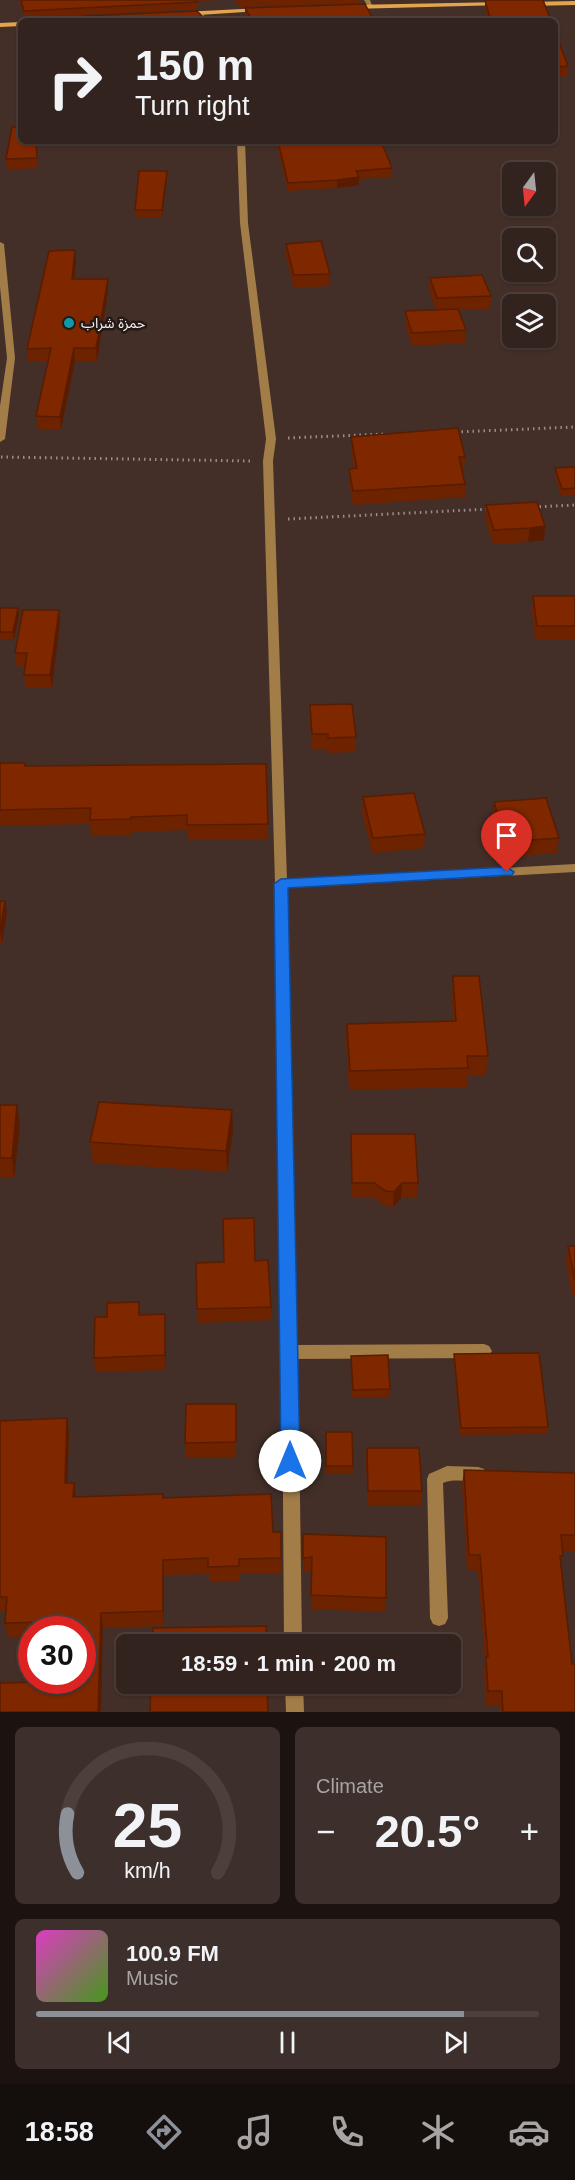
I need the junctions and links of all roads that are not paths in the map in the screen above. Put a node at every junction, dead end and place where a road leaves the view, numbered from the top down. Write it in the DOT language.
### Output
graph roads {
  1 [pos="369,3"];
  2 [pos="575,3"];
  3 [pos="507,4"];
  4 [pos="518,4"];
  5 [pos="339,8"];
  6 [pos="272,9"];
  7 [pos="200,13"];
  8 [pos="174,14"];
  9 [pos="202,18"];
  10 [pos="18,24"];
  11 [pos="0,25"];
  12 [pos="241,144"];
  13 [pos="0,244"];
  14 [pos="0,439"];
  15 [pos="575,868"];
  16 [pos="281,884"];
  17 [pos="484,1350"];
  18 [pos="290,1352"];
  19 [pos="494,1474"];
  20 [pos="439,1618"];
  21 [pos="293,1634"];
  22 [pos="294,1694"];
  23 [pos="295,1712"];
  1 -- 3 [label="street"];
  1 -- 5 [label="street"];
  2 -- 4 [label="street"];
  6 -- 7 [label="street"];
  7 -- 8 [label="street"];
  7 -- 9 [label="street"];
  10 -- 11 [label="street"];
  12 -- 16 [label="street"];
  13 -- 14 [label="street"];
  15 -- 16 [label="street"];
  16 -- 18 [label="street"];
  17 -- 18 [label="street"];
  18 -- 21 [label="street"];
  19 -- 20 [label="street"];
  22 -- 23 [label="street"];
}
